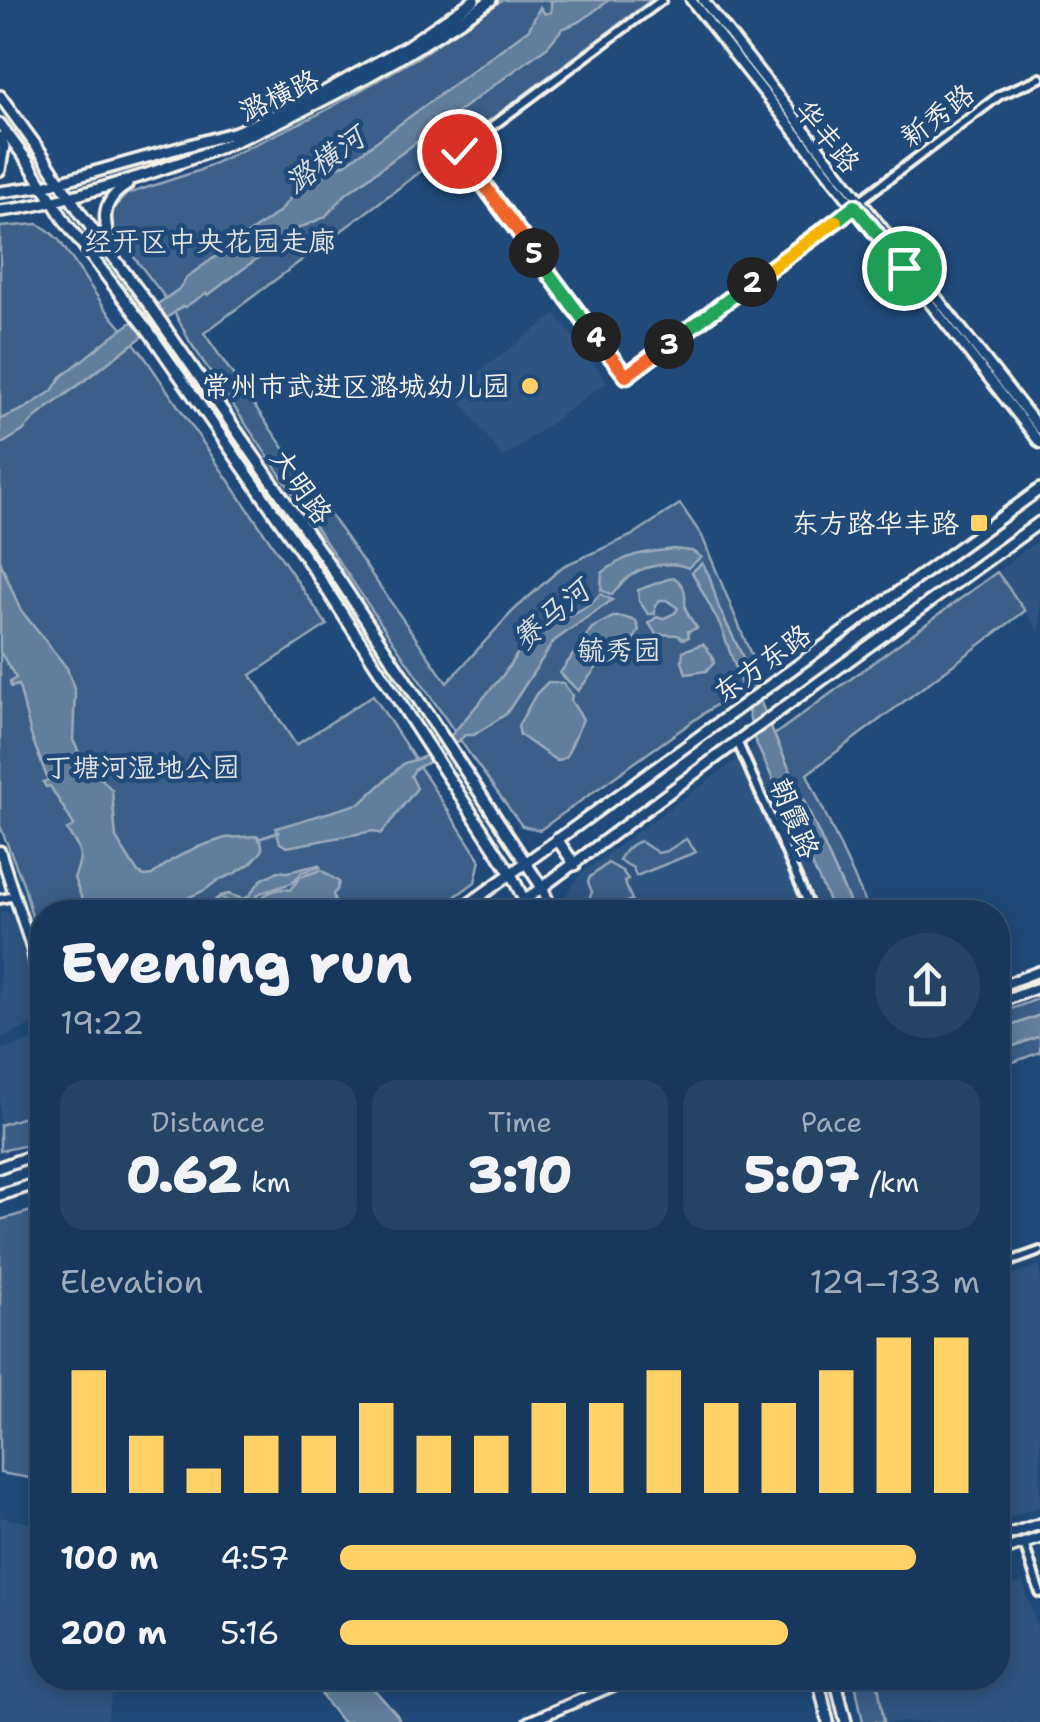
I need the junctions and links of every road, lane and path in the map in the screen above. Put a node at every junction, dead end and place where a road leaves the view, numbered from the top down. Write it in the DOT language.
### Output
graph roads {
  1 [pos="474,0"];
  2 [pos="490,0"];
  3 [pos="662,0"];
  4 [pos="691,0"];
  5 [pos="708,2"];
  6 [pos="1040,78"];
  7 [pos="0,96"];
  8 [pos="0,124"];
  9 [pos="0,137"];
  10 [pos="0,170"];
  11 [pos="144,176"];
  12 [pos="61,182"];
  13 [pos="44,186"];
  14 [pos="0,192"];
  15 [pos="70,197"];
  16 [pos="54,202"];
  17 [pos="858,204"];
  18 [pos="0,211"];
  19 [pos="116,262"];
  20 [pos="1040,429"];
  21 [pos="1040,443"];
  22 [pos="1040,489"];
  23 [pos="1040,522"];
  24 [pos="742,738"];
  25 [pos="557,839"];
  26 [pos="0,852"];
  27 [pos="525,862"];
  28 [pos="575,865"];
  29 [pos="510,874"];
  30 [pos="543,889"];
  31 [pos="16,896"];
  32 [pos="478,897"];
  33 [pos="0,899"];
  34 [pos="474,900"];
  35 [pos="480,900"];
  36 [pos="524,900"];
  37 [pos="526,900"];
  38 [pos="547,900"];
  39 [pos="807,900"];
  40 [pos="30,943"];
  41 [pos="1040,971"];
  42 [pos="1010,982"];
  43 [pos="1040,987"];
  44 [pos="1010,998"];
  45 [pos="30,1156"];
  46 [pos="0,1167"];
  47 [pos="30,1185"];
  48 [pos="0,1194"];
  49 [pos="1040,1251"];
  50 [pos="1010,1262"];
  51 [pos="1040,1524"];
  52 [pos="1010,1534"];
  53 [pos="1040,1538"];
  54 [pos="1024,1544"];
  55 [pos="1010,1548"];
  56 [pos="1040,1593"];
  57 [pos="603,1690"];
  58 [pos="821,1690"];
  59 [pos="839,1690"];
  60 [pos="846,1719"];
  61 [pos="528,1722"];
  62 [pos="828,1722"];
  1 -- 12 [label="main road, 潞横路"];
  2 -- 11 [label="main road, 潞横路"];
  3 -- 17 [label="street, 新秀路"];
  4 -- 17 [label="street, 华丰路"];
  5 -- 17 [label="street, 华丰路"];
  6 -- 17 [label="street, 新秀路"];
  7 -- 12 [label="main road, 大明路"];
  8 -- 13 [label="main road, 大明路"];
  9 -- 10 [label="main road"];
  11 -- 15 [label="main road, 潞横路"];
  11 -- 19 [label="main road"];
  12 -- 13 [label="main road, 潞横路"];
  12 -- 15 [label="main road, 大明路"];
  13 -- 14 [label="main road, 潞横路"];
  13 -- 16 [label="main road, 大明路"];
  15 -- 16 [label="main road, 潞横路"];
  15 -- 19 [label="main road, 大明路"];
  16 -- 18 [label="main road, 潞横路"];
  16 -- 29 [label="main road, 大明路"];
  17 -- 20 [label="street, 华丰路"];
  17 -- 21 [label="street, 华丰路"];
  19 -- 27 [label="main road, 大明路"];
  22 -- 25 [label="main road, 东方东路"];
  23 -- 24 [label="main road, 东方东路"];
  24 -- 28 [label="main road, 东方东路"];
  24 -- 39 [label="street, 朝霞路"];
  25 -- 27 [label="main road, 东方东路"];
  25 -- 28 [label="main road"];
  26 -- 31 [label="street"];
  27 -- 29 [label="main road, 东方东路"];
  27 -- 30 [label="main road, 大明路"];
  28 -- 30 [label="main road, 东方东路"];
  29 -- 32 [label="main road, 东方东路"];
  29 -- 36 [label="main road, 大明路"];
  30 -- 37 [label="main road, 东方东路"];
  30 -- 38 [label="main road, 大明路"];
  31 -- 33 [label="street"];
  31 -- 40 [label="street"];
  32 -- 34 [label="main road, 东方东路"];
  32 -- 35 [label="main road"];
  41 -- 42 [label="street"];
  43 -- 44 [label="street"];
  45 -- 46 [label="main road"];
  47 -- 48 [label="main road"];
  49 -- 50 [label="street"];
  51 -- 52 [label="main road"];
  53 -- 54 [label="main road"];
  54 -- 55 [label="main road"];
  54 -- 56 [label="street"];
  57 -- 61 [label="street"];
  58 -- 62 [label="main road"];
  59 -- 60 [label="main road"];
}
